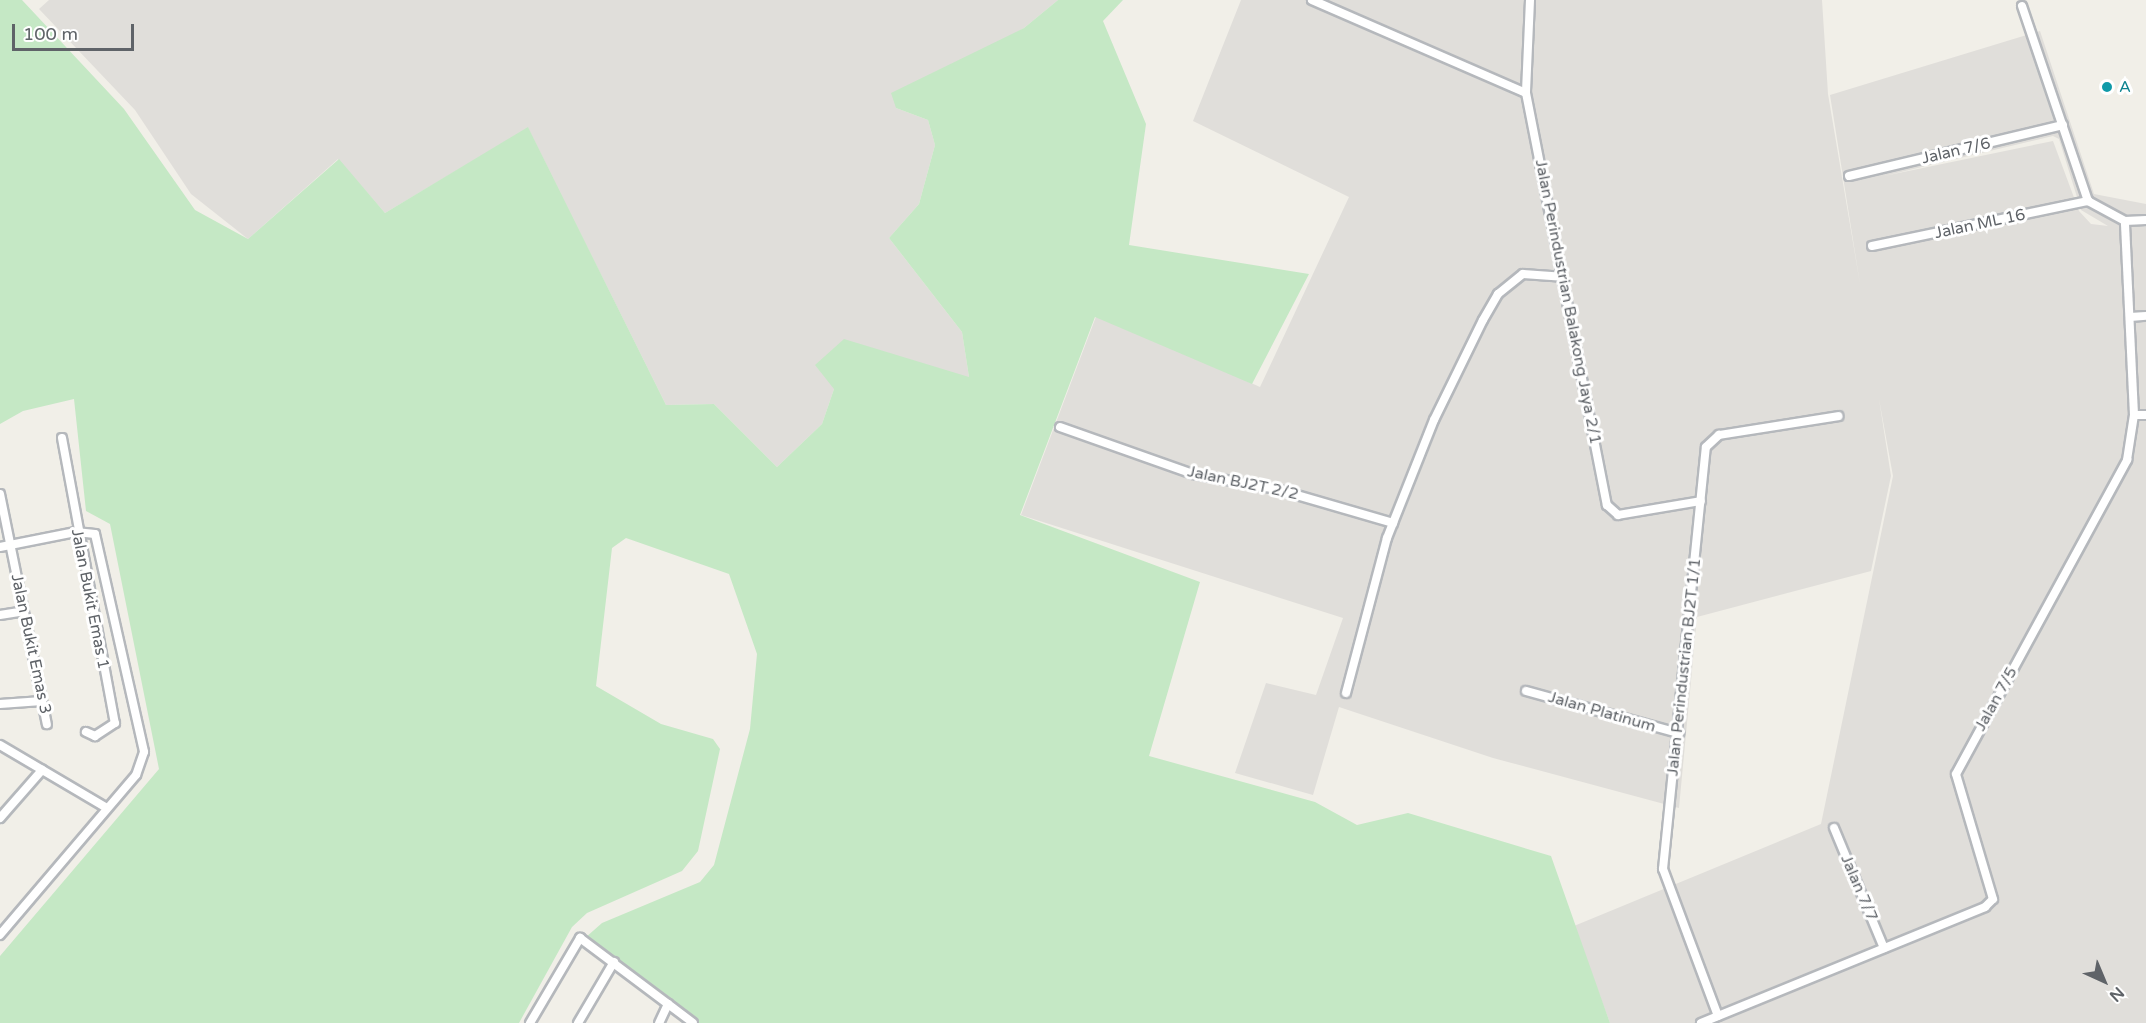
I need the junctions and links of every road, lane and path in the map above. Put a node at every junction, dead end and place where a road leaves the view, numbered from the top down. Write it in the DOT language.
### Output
graph roads {
  1 [pos="1312,0"];
  2 [pos="1530,0"];
  3 [pos="2022,6"];
  4 [pos="1526,93"];
  5 [pos="2063,126"];
  6 [pos="1849,176"];
  7 [pos="2088,201"];
  8 [pos="2146,220"];
  9 [pos="2125,221"];
  10 [pos="1872,246"];
  11 [pos="1562,277"];
  12 [pos="2146,316"];
  13 [pos="2130,317"];
  14 [pos="2146,415"];
  15 [pos="1839,416"];
  16 [pos="2134,416"];
  17 [pos="1060,427"];
  18 [pos="62,438"];
  19 [pos="0,494"];
  20 [pos="1701,501"];
  21 [pos="1393,523"];
  22 [pos="76,532"];
  23 [pos="10,544"];
  24 [pos="0,547"];
  25 [pos="24,611"];
  26 [pos="0,615"];
  27 [pos="1526,691"];
  28 [pos="1346,693"];
  29 [pos="42,700"];
  30 [pos="0,704"];
  31 [pos="47,724"];
  32 [pos="86,732"];
  33 [pos="1679,734"];
  34 [pos="0,745"];
  35 [pos="42,770"];
  36 [pos="107,808"];
  37 [pos="0,818"];
  38 [pos="1834,828"];
  39 [pos="0,935"];
  40 [pos="1884,948"];
  41 [pos="614,962"];
  42 [pos="668,1004"];
  43 [pos="1718,1016"];
  44 [pos="530,1023"];
  45 [pos="578,1023"];
  46 [pos="659,1023"];
  47 [pos="693,1023"];
  48 [pos="1701,1023"];
  1 -- 4 [label="street"];
  2 -- 4 [label="street, Jalan Perindustrian Balakong Jaya 2/1"];
  3 -- 5 [label="street"];
  4 -- 11 [label="street, Jalan Perindustrian Balakong Jaya 2/1"];
  5 -- 6 [label="street, Jalan 7/6"];
  5 -- 7 [label="street"];
  7 -- 9 [label="street"];
  7 -- 10 [label="street, Jalan ML 16"];
  8 -- 9 [label="street"];
  9 -- 13 [label="street, Jalan 7/5"];
  11 -- 20 [label="street, Jalan Perindustrian Balakong Jaya 2/1"];
  11 -- 21 [label="street"];
  12 -- 13 [label="street"];
  13 -- 16 [label="street, Jalan 7/5"];
  14 -- 16 [label="street"];
  15 -- 20 [label="street, Jalan Perindustrian BJ2T 1/1"];
  16 -- 40 [label="street, Jalan 7/5"];
  17 -- 21 [label="street, Jalan BJ2T 2/2"];
  18 -- 22 [label="street, Jalan Bukit Emas 1"];
  19 -- 23 [label="street, Jalan Bukit Emas 3"];
  20 -- 33 [label="street, Jalan Perindustrian BJ2T 1/1"];
  21 -- 28 [label="street"];
  22 -- 23 [label="street"];
  22 -- 32 [label="street, Jalan Bukit Emas 1"];
  22 -- 36 [label="street"];
  23 -- 24 [label="street"];
  23 -- 25 [label="street, Jalan Bukit Emas 3"];
  25 -- 26 [label="street"];
  25 -- 29 [label="street, Jalan Bukit Emas 3"];
  27 -- 33 [label="street, Jalan Platinum"];
  29 -- 30 [label="street"];
  29 -- 31 [label="street, Jalan Bukit Emas 3"];
  33 -- 43 [label="street, Jalan Perindustrian BJ2T 1/1"];
  34 -- 35 [label="street"];
  35 -- 36 [label="street"];
  35 -- 37 [label="street"];
  36 -- 39 [label="street"];
  38 -- 40 [label="street, Jalan 7/7"];
  40 -- 43 [label="street, Jalan 7/5"];
  41 -- 42 [label="street"];
  41 -- 44 [label="street"];
  41 -- 45 [label="street"];
  42 -- 46 [label="street"];
  42 -- 47 [label="street"];
  43 -- 48 [label="street, Jalan 7/5"];
}
